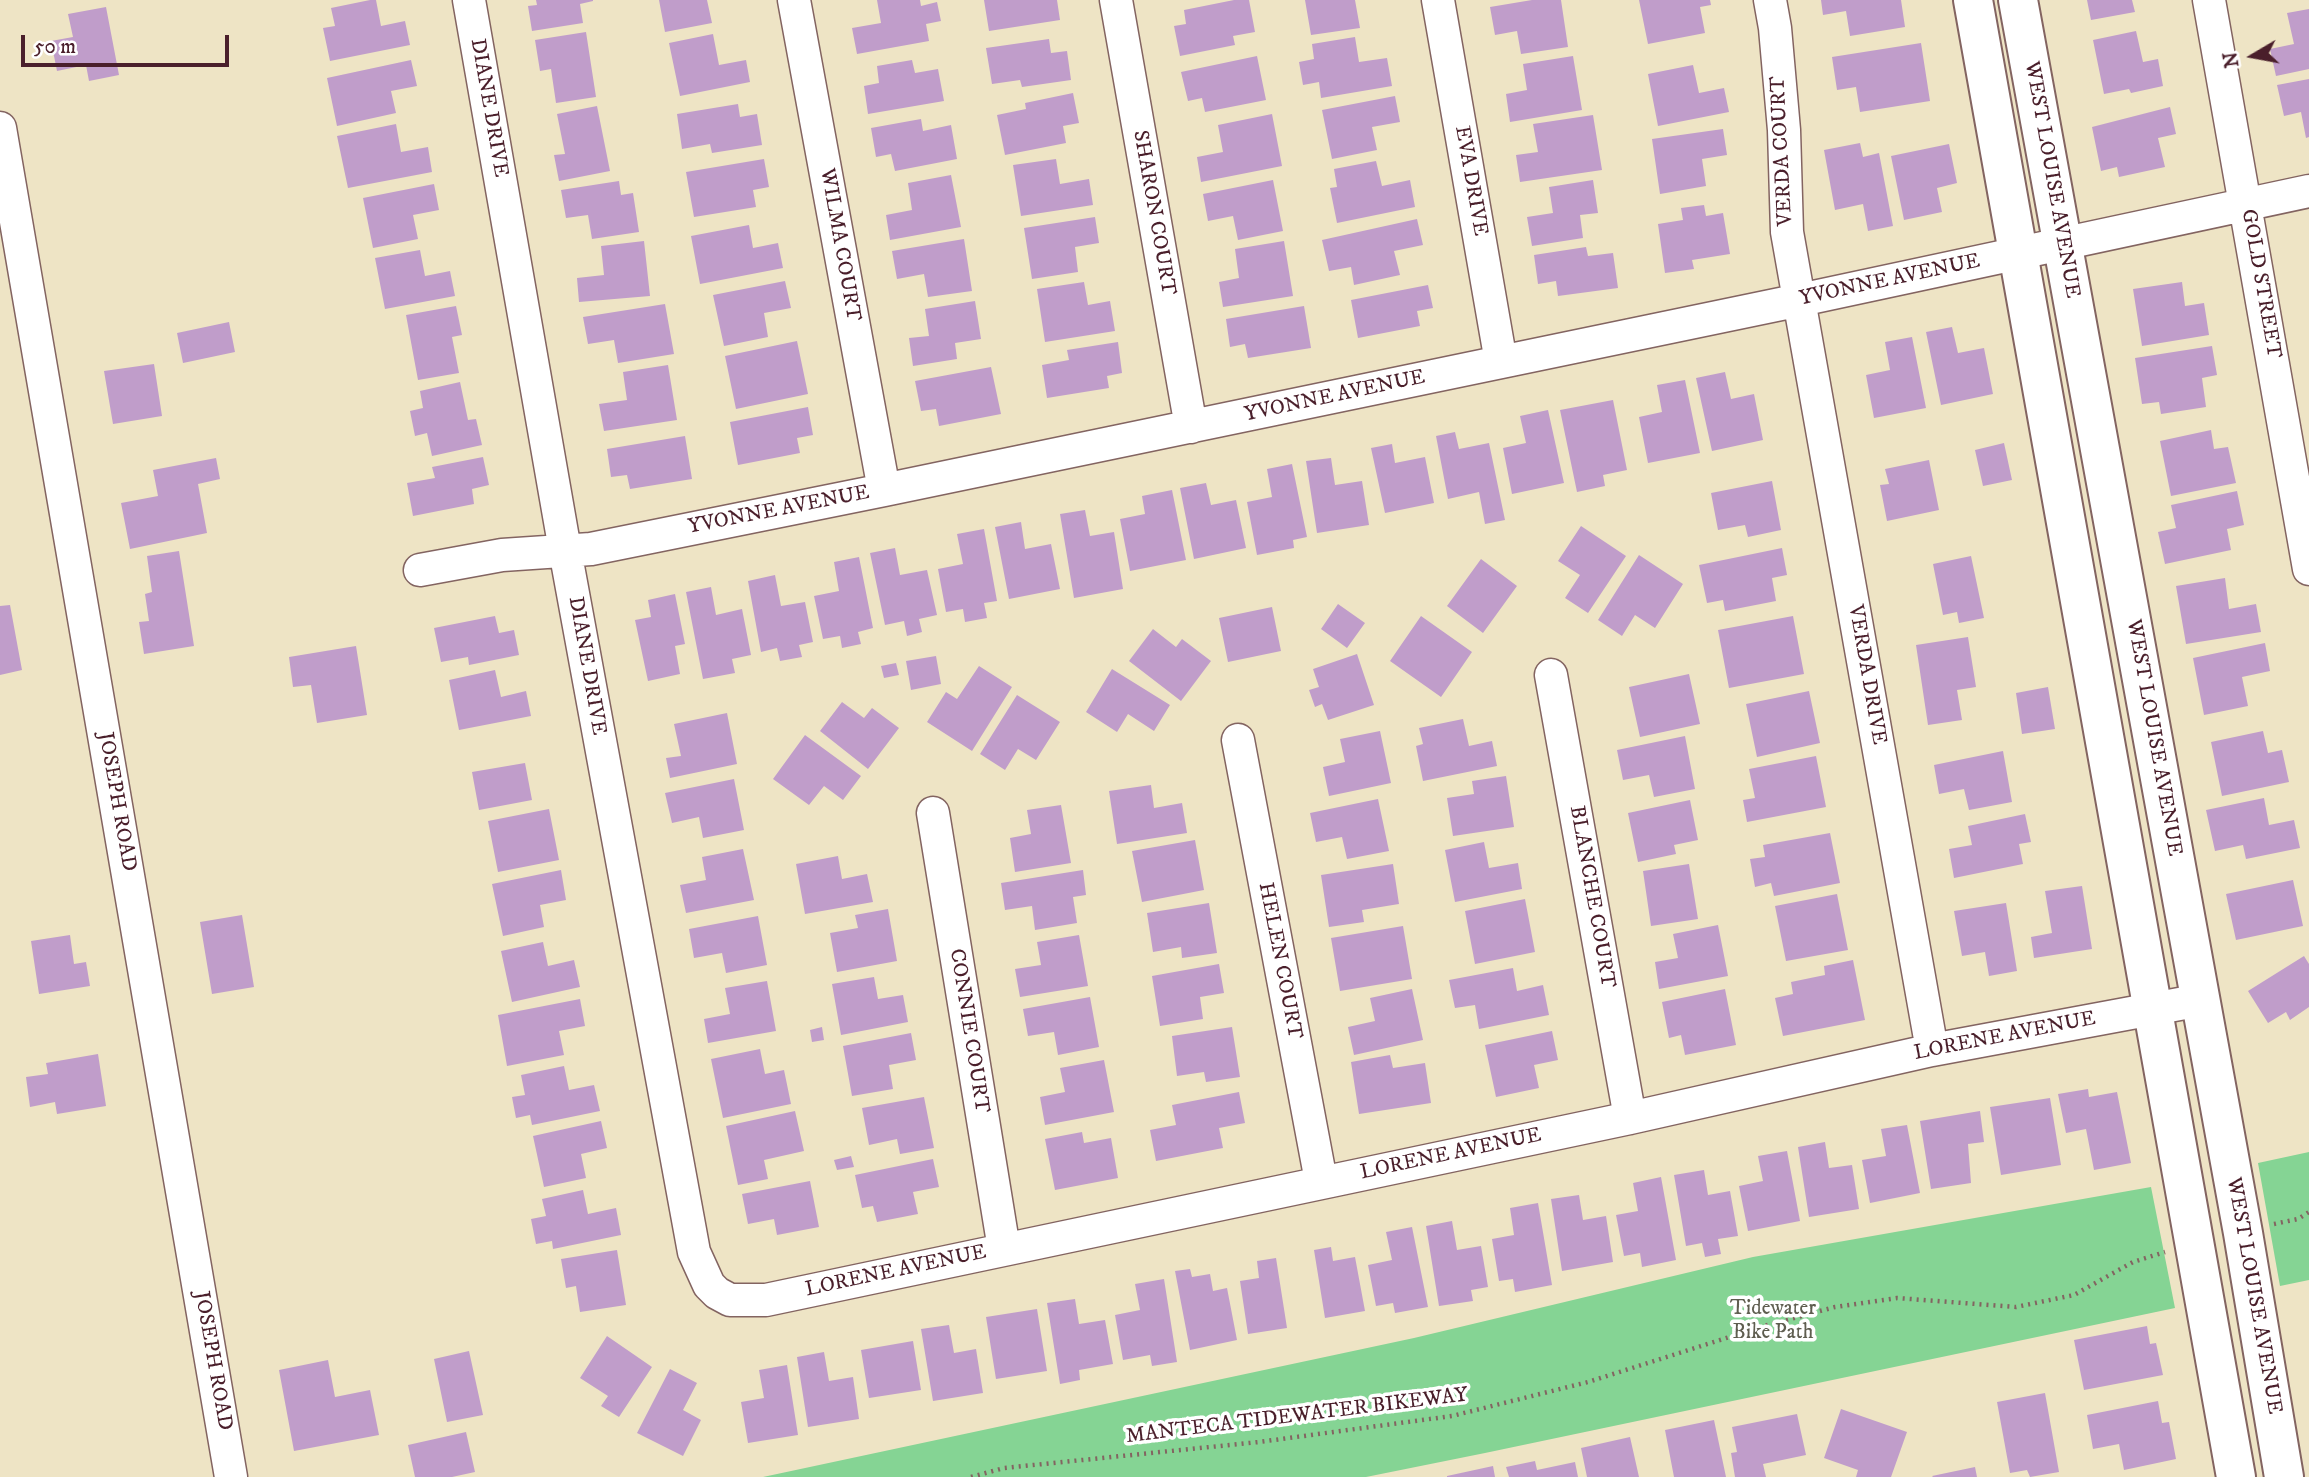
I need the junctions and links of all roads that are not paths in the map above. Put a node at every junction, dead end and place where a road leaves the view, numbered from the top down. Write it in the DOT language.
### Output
graph roads {
  1 [pos="469,0"];
  2 [pos="794,0"];
  3 [pos="1116,0"];
  4 [pos="1438,0"];
  5 [pos="1770,0"];
  6 [pos="1973,0"];
  7 [pos="2018,0"];
  8 [pos="2209,0"];
  9 [pos="0,128"];
  10 [pos="2309,191"];
  11 [pos="2246,204"];
  12 [pos="2062,243"];
  13 [pos="2018,253"];
  14 [pos="1800,300"];
  15 [pos="1502,362"];
  16 [pos="1191,427"];
  17 [pos="884,490"];
  18 [pos="565,551"];
  19 [pos="2309,569"];
  20 [pos="420,570"];
  21 [pos="1551,676"];
  22 [pos="1238,740"];
  23 [pos="933,813"];
  24 [pos="2201,1000"];
  25 [pos="2153,1010"];
  26 [pos="1932,1050"];
  27 [pos="1630,1118"];
  28 [pos="1321,1181"];
  29 [pos="1004,1249"];
  30 [pos="748,1300"];
  31 [pos="232,1477"];
  32 [pos="2236,1477"];
  33 [pos="2284,1477"];
  1 -- 18 [label="street, DIANE DRIVE"];
  2 -- 17 [label="street, WILMA COURT"];
  3 -- 16 [label="street, SHARON COURT"];
  4 -- 15 [label="street, EVA DRIVE"];
  5 -- 14 [label="street, VERDA COURT"];
  6 -- 13 [label="main road"];
  7 -- 12 [label="main road, WEST LOUISE AVENUE"];
  8 -- 11 [label="street, GOLD STREET"];
  9 -- 31 [label="street, JOSEPH ROAD"];
  10 -- 11 [label="street, YVONNE AVENUE"];
  11 -- 12 [label="street, YVONNE AVENUE"];
  11 -- 19 [label="street, GOLD STREET"];
  12 -- 13 [label="street, YVONNE AVENUE"];
  12 -- 24 [label="main road, WEST LOUISE AVENUE"];
  13 -- 14 [label="street, YVONNE AVENUE"];
  13 -- 25 [label="main road"];
  14 -- 15 [label="street, YVONNE AVENUE"];
  14 -- 26 [label="street, VERDA DRIVE"];
  15 -- 16 [label="street, YVONNE AVENUE"];
  16 -- 17 [label="street, YVONNE AVENUE"];
  17 -- 18 [label="street, YVONNE AVENUE"];
  18 -- 20 [label="street, YVONNE AVENUE"];
  18 -- 30 [label="street, DIANE DRIVE"];
  21 -- 27 [label="street, BLANCHE COURT"];
  22 -- 28 [label="street, HELEN COURT"];
  23 -- 29 [label="street, CONNIE COURT"];
  24 -- 25 [label="street, LORENE AVENUE"];
  24 -- 33 [label="main road, WEST LOUISE AVENUE"];
  25 -- 26 [label="street, LORENE AVENUE"];
  25 -- 32 [label="main road"];
  26 -- 27 [label="street, LORENE AVENUE"];
  27 -- 28 [label="street, LORENE AVENUE"];
  28 -- 29 [label="street, LORENE AVENUE"];
  29 -- 30 [label="street, LORENE AVENUE"];
}
